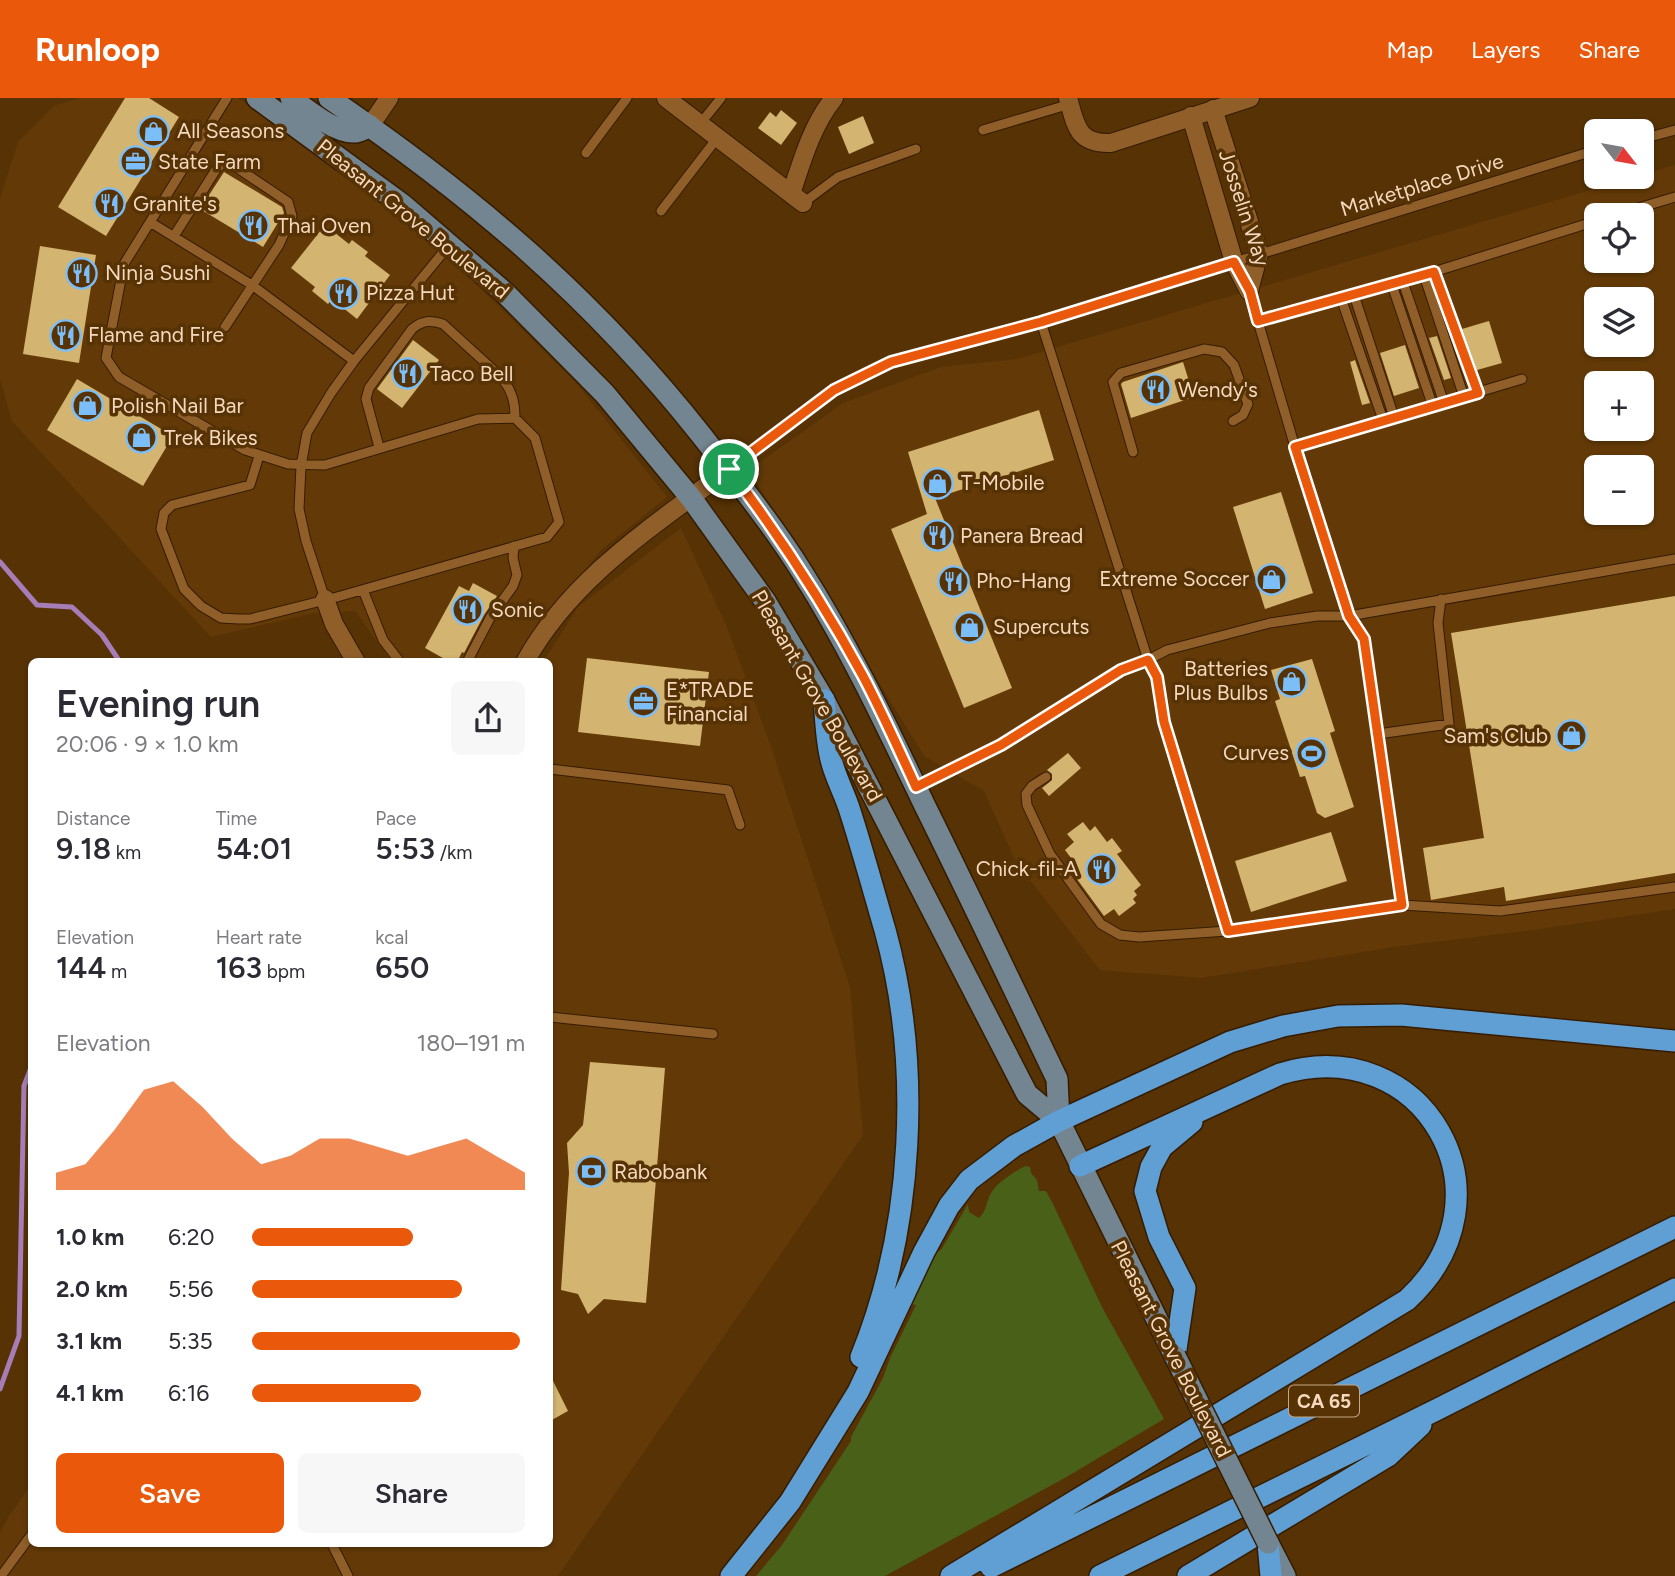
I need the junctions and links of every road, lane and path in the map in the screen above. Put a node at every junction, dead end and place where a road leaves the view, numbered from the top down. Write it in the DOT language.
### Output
graph roads {
  1 [pos="227,98"];
  2 [pos="257,98"];
  3 [pos="291,98"];
  4 [pos="329,98"];
  5 [pos="389,98"];
  6 [pos="627,98"];
  7 [pos="666,98"];
  8 [pos="720,98"];
  9 [pos="834,98"];
  10 [pos="1250,98"];
  11 [pos="1069,101"];
  12 [pos="1213,109"];
  13 [pos="1191,116"];
  14 [pos="701,124"];
  15 [pos="370,126"];
  16 [pos="983,130"];
  17 [pos="1675,130"];
  18 [pos="1654,136"];
  19 [pos="718,137"];
  20 [pos="916,149"];
  21 [pos="586,153"];
  22 [pos="1584,154"];
  23 [pos="1675,197"];
  24 [pos="797,198"];
  25 [pos="1654,203"];
  26 [pos="661,211"];
  27 [pos="150,222"];
  28 [pos="1584,225"];
  29 [pos="174,236"];
  30 [pos="450,244"];
  31 [pos="1259,253"];
  32 [pos="1234,262"];
  33 [pos="1434,272"];
  34 [pos="1424,275"];
  35 [pos="1403,282"];
  36 [pos="252,285"];
  37 [pos="1392,285"];
  38 [pos="1250,291"];
  39 [pos="1354,295"];
  40 [pos="1341,298"];
  41 [pos="1258,321"];
  42 [pos="1041,322"];
  43 [pos="225,327"];
  44 [pos="354,361"];
  45 [pos="1522,379"];
  46 [pos="1478,393"];
  47 [pos="1464,397"];
  48 [pos="1444,403"];
  49 [pos="1433,407"];
  50 [pos="1394,417"];
  51 [pos="515,418"];
  52 [pos="1383,420"];
  53 [pos="1233,421"];
  54 [pos="379,447"];
  55 [pos="1295,447"];
  56 [pos="1133,452"];
  57 [pos="259,456"];
  58 [pos="300,466"];
  59 [pos="729,469"];
  60 [pos="691,498"];
  61 [pos="514,546"];
  62 [pos="1675,559"];
  63 [pos="363,590"];
  64 [pos="325,599"];
  65 [pos="1441,599"];
  66 [pos="1349,616"];
  67 [pos="354,658"];
  68 [pos="397,658"];
  69 [pos="469,658"];
  70 [pos="528,658"];
  71 [pos="1148,660"];
  72 [pos="824,700"];
  73 [pos="1378,734"];
  74 [pos="553,769"];
  75 [pos="1046,777"];
  76 [pos="916,787"];
  77 [pos="740,825"];
  78 [pos="1675,887"];
  79 [pos="1402,905"];
  80 [pos="1228,931"];
  81 [pos="553,1017"];
  82 [pos="713,1034"];
  83 [pos="1675,1041"];
  84 [pos="1215,1105"];
  85 [pos="1059,1121"];
  86 [pos="1080,1166"];
  87 [pos="1675,1227"];
  88 [pos="1675,1289"];
  89 [pos="1175,1356"];
  90 [pos="1436,1410"];
  91 [pos="833,1431"];
  92 [pos="28,1539"];
  93 [pos="1268,1543"];
  94 [pos="334,1547"];
  95 [pos="1,1576"];
  96 [pos="348,1576"];
  97 [pos="731,1576"];
  98 [pos="951,1576"];
  99 [pos="973,1576"];
  100 [pos="1100,1576"];
  101 [pos="1188,1576"];
  102 [pos="1271,1576"];
  103 [pos="1284,1576"];
  1 -- 27 [label="lane"];
  2 -- 30 [label="main road, Pleasant Grove Boulevard"];
  3 -- 15 [label="main road"];
  4 -- 15 [label="main road, Pleasant Grove Boulevard"];
  5 -- 15 [label="street"];
  6 -- 21 [label="lane"];
  7 -- 14 [label="street"];
  8 -- 14 [label="lane"];
  9 -- 24 [label="street"];
  10 -- 12 [label="street"];
  11 -- 13 [label="street"];
  11 -- 16 [label="lane"];
  12 -- 13 [label="street"];
  12 -- 31 [label="street, Josselin Way"];
  13 -- 32 [label="street, Josselin Way"];
  14 -- 19 [label="street"];
  15 -- 59 [label="main road, Pleasant Grove Boulevard"];
  17 -- 18 [label="lane"];
  19 -- 24 [label="street"];
  19 -- 26 [label="lane"];
  20 -- 24 [label="lane"];
  22 -- 31 [label="lane, Marketplace Drive"];
  23 -- 25 [label="lane"];
  27 -- 29 [label="lane"];
  27 -- 57 [label="lane"];
  28 -- 33 [label="lane"];
  29 -- 36 [label="lane"];
  29 -- 36 [label="lane"];
  30 -- 44 [label="lane"];
  30 -- 60 [label="main road, Pleasant Grove Boulevard"];
  31 -- 32 [label="lane, Marketplace Drive"];
  31 -- 38 [label="street, Josselin Way"];
  32 -- 38 [label="street, Josselin Way"];
  32 -- 42 [label="lane"];
  33 -- 34 [label="lane"];
  33 -- 46 [label="lane"];
  34 -- 35 [label="lane"];
  34 -- 47 [label="lane"];
  35 -- 37 [label="lane"];
  35 -- 48 [label="lane"];
  36 -- 43 [label="lane"];
  36 -- 44 [label="lane"];
  37 -- 39 [label="lane"];
  37 -- 49 [label="lane"];
  38 -- 41 [label="lane"];
  39 -- 40 [label="lane"];
  39 -- 50 [label="lane"];
  40 -- 41 [label="lane"];
  40 -- 52 [label="lane"];
  41 -- 55 [label="lane"];
  42 -- 59 [label="lane"];
  42 -- 71 [label="lane"];
  44 -- 58 [label="lane"];
  45 -- 46 [label="lane"];
  46 -- 47 [label="lane"];
  47 -- 48 [label="lane"];
  48 -- 49 [label="lane"];
  49 -- 50 [label="lane"];
  50 -- 52 [label="lane"];
  51 -- 54 [label="lane"];
  51 -- 54 [label="lane"];
  51 -- 61 [label="lane"];
  52 -- 55 [label="lane"];
  53 -- 56 [label="lane"];
  54 -- 58 [label="lane"];
  55 -- 66 [label="lane"];
  57 -- 58 [label="lane"];
  57 -- 64 [label="lane"];
  58 -- 64 [label="lane"];
  59 -- 60 [label="street"];
  59 -- 76 [label="main road, Pleasant Grove Boulevard"];
  60 -- 70 [label="street"];
  60 -- 72 [label="main road, Pleasant Grove Boulevard"];
  61 -- 63 [label="lane"];
  61 -- 69 [label="lane"];
  62 -- 65 [label="lane"];
  63 -- 64 [label="lane"];
  63 -- 68 [label="lane"];
  64 -- 67 [label="street"];
  65 -- 66 [label="lane"];
  65 -- 73 [label="lane"];
  66 -- 71 [label="lane"];
  66 -- 73 [label="lane"];
  71 -- 76 [label="lane"];
  71 -- 80 [label="lane"];
  72 -- 85 [label="main road, Pleasant Grove Boulevard"];
  72 -- 91 [label="highway"];
  73 -- 79 [label="lane"];
  74 -- 77 [label="lane"];
  75 -- 80 [label="lane"];
  76 -- 85 [label="main road, Pleasant Grove Boulevard"];
  78 -- 79 [label="lane"];
  79 -- 80 [label="lane"];
  81 -- 82 [label="lane"];
  83 -- 85 [label="highway"];
  84 -- 86 [label="highway"];
  84 -- 89 [label="highway"];
  84 -- 98 [label="highway"];
  85 -- 86 [label="main road, Pleasant Grove Boulevard"];
  85 -- 91 [label="highway"];
  86 -- 89 [label="main road, Pleasant Grove Boulevard"];
  87 -- 99 [label="highway, CA 65"];
  88 -- 90 [label="highway, CA 65"];
  89 -- 93 [label="main road, Pleasant Grove Boulevard, bridge"];
  90 -- 100 [label="highway, CA 65"];
  90 -- 101 [label="highway"];
  91 -- 97 [label="highway"];
  92 -- 95 [label="lane"];
  93 -- 102 [label="highway"];
  93 -- 103 [label="main road, Pleasant Grove Boulevard"];
  94 -- 96 [label="lane"];
}
